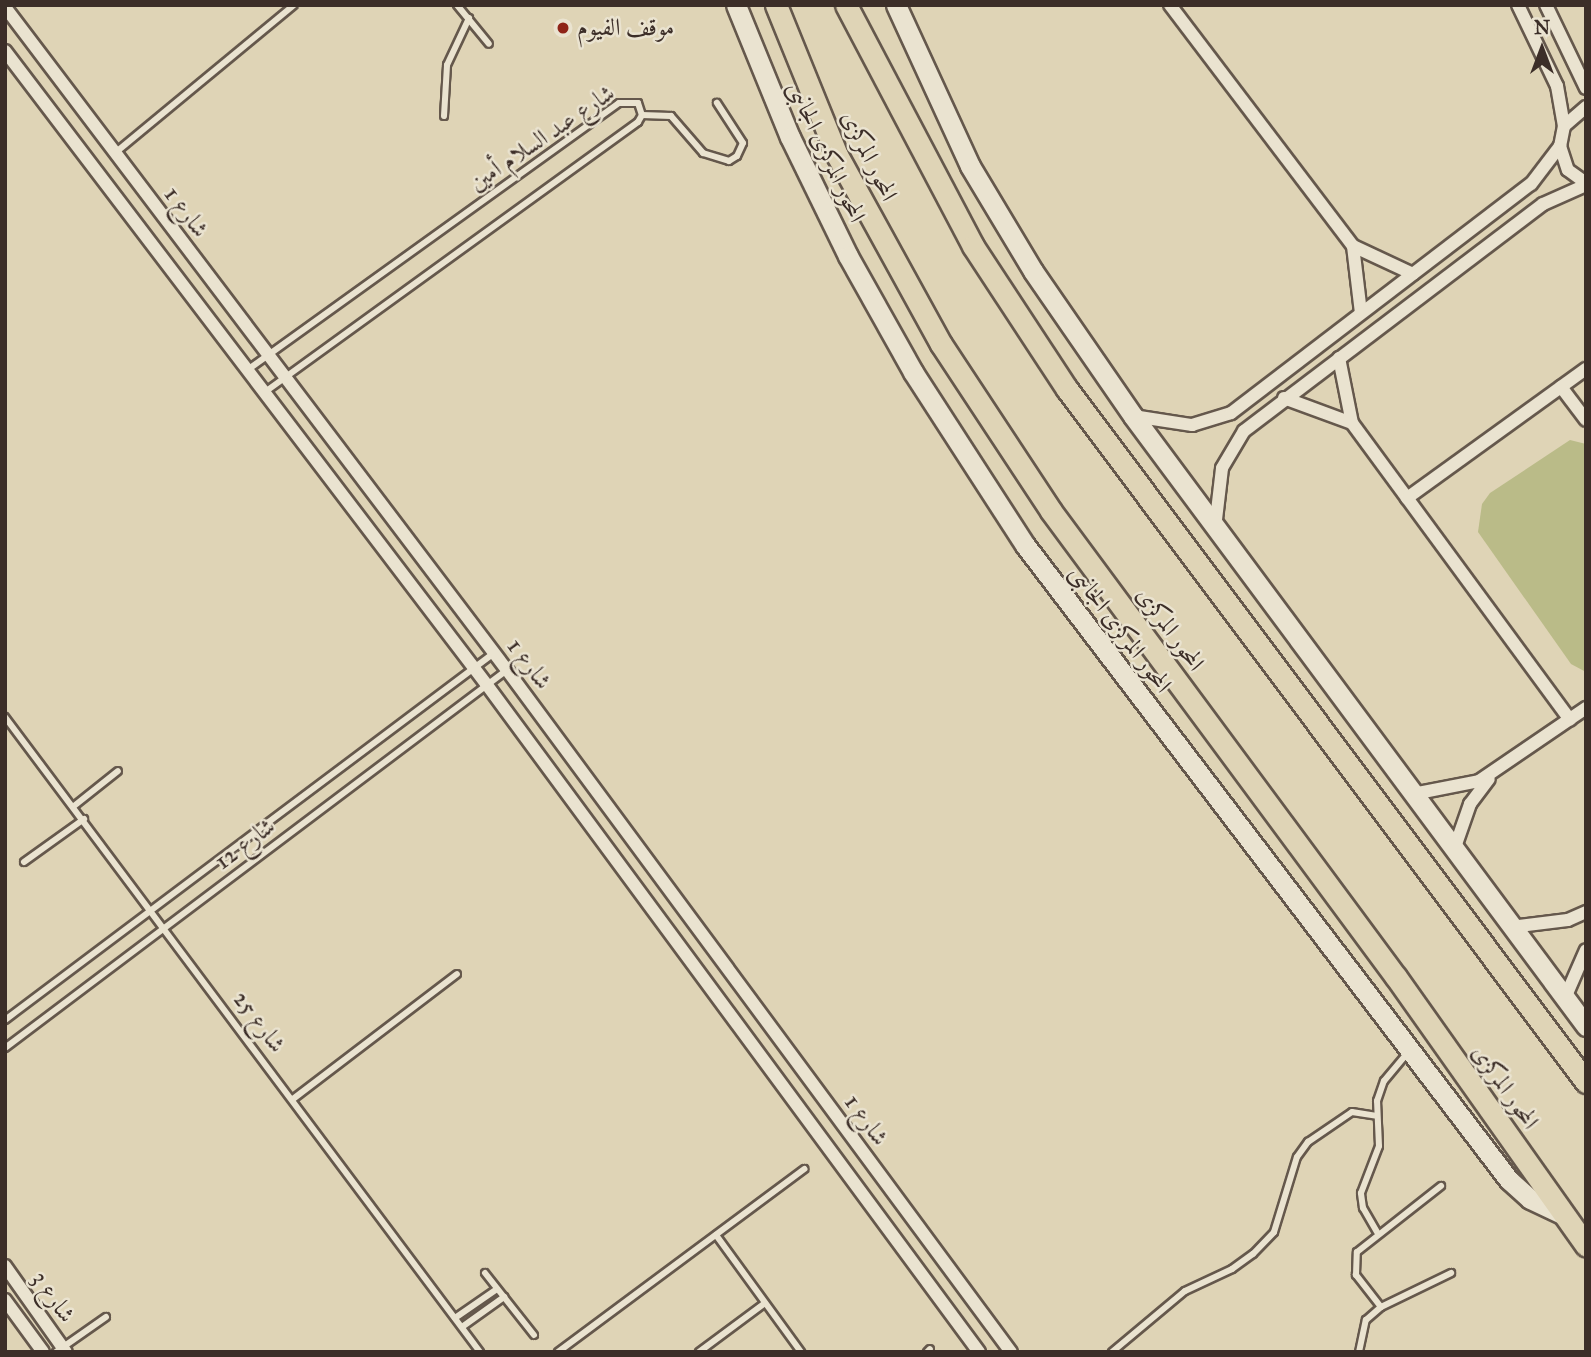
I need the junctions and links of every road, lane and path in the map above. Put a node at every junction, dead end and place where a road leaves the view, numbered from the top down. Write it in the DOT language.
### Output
graph roads {
  1 [pos="294,5"];
  2 [pos="457,5"];
  3 [pos="736,5"];
  4 [pos="776,5"];
  5 [pos="846,5"];
  6 [pos="896,5"];
  7 [pos="1170,5"];
  8 [pos="1518,5"];
  9 [pos="1546,5"];
  10 [pos="5,6"];
  11 [pos="469,18"];
  12 [pos="489,44"];
  13 [pos="5,51"];
  14 [pos="1586,88"];
  15 [pos="717,103"];
  16 [pos="1586,107"];
  17 [pos="444,116"];
  18 [pos="642,116"];
  19 [pos="1564,126"];
  20 [pos="1560,146"];
  21 [pos="115,153"];
  22 [pos="1586,184"];
  23 [pos="1353,246"];
  24 [pos="1413,274"];
  25 [pos="1361,313"];
  26 [pos="267,356"];
  27 [pos="1339,358"];
  28 [pos="1586,369"];
  29 [pos="245,371"];
  30 [pos="285,378"];
  31 [pos="1561,387"];
  32 [pos="263,395"];
  33 [pos="1284,398"];
  34 [pos="1133,416"];
  35 [pos="1586,420"];
  36 [pos="1352,423"];
  37 [pos="1407,498"];
  38 [pos="1214,528"];
  39 [pos="494,653"];
  40 [pos="474,668"];
  41 [pos="507,670"];
  42 [pos="487,685"];
  43 [pos="1586,708"];
  44 [pos="5,717"];
  45 [pos="1570,720"];
  46 [pos="118,771"];
  47 [pos="1497,771"];
  48 [pos="1413,794"];
  49 [pos="74,806"];
  50 [pos="84,819"];
  51 [pos="1454,850"];
  52 [pos="24,862"];
  53 [pos="153,910"];
  54 [pos="1586,912"];
  55 [pos="166,928"];
  56 [pos="1511,928"];
  57 [pos="1586,950"];
  58 [pos="457,974"];
  59 [pos="1565,998"];
  60 [pos="5,1020"];
  61 [pos="1586,1026"];
  62 [pos="5,1048"];
  63 [pos="1408,1052"];
  64 [pos="1586,1082"];
  65 [pos="293,1099"];
  66 [pos="1377,1116"];
  67 [pos="804,1169"];
  68 [pos="1441,1186"];
  69 [pos="1562,1214"];
  70 [pos="1377,1232"];
  71 [pos="716,1235"];
  72 [pos="1586,1245"];
  73 [pos="5,1266"];
  74 [pos="485,1273"];
  75 [pos="1451,1273"];
  76 [pos="497,1289"];
  77 [pos="504,1297"];
  78 [pos="5,1300"];
  79 [pos="765,1303"];
  80 [pos="1381,1307"];
  81 [pos="106,1317"];
  82 [pos="455,1318"];
  83 [pos="462,1327"];
  84 [pos="534,1335"];
  85 [pos="62,1350"];
  86 [pos="43,1352"];
  87 [pos="480,1352"];
  88 [pos="558,1352"];
  89 [pos="699,1352"];
  90 [pos="801,1352"];
  91 [pos="979,1352"];
  92 [pos="1011,1352"];
  93 [pos="1112,1352"];
  94 [pos="1359,1352"];
  1 -- 21 [label="lane"];
  2 -- 11 [label="lane"];
  3 -- 63 [label="main road, المحور المركزى الجانبى"];
  4 -- 69 [label="highway, المحور المركزى"];
  5 -- 64 [label="highway, المحور المركزى"];
  6 -- 34 [label="main road"];
  7 -- 23 [label="street"];
  8 -- 19 [label="street"];
  9 -- 14 [label="street"];
  10 -- 21 [label="street, شارع 1"];
  11 -- 12 [label="lane"];
  11 -- 17 [label="lane"];
  13 -- 29 [label="street, شارع 1"];
  15 -- 18 [label="lane"];
  16 -- 19 [label="street"];
  18 -- 26 [label="lane, شارع عبد السلام أمين"];
  18 -- 30 [label="lane, شارع عبد السلام أمين"];
  19 -- 20 [label="street"];
  20 -- 22 [label="street"];
  20 -- 24 [label="street"];
  21 -- 26 [label="street, شارع 1"];
  22 -- 27 [label="street"];
  23 -- 24 [label="street"];
  23 -- 25 [label="street"];
  24 -- 25 [label="street"];
  25 -- 34 [label="street"];
  26 -- 29 [label="lane, شارع عبد السلام أمين"];
  26 -- 30 [label="street, شارع 1"];
  27 -- 33 [label="street"];
  27 -- 36 [label="street"];
  28 -- 31 [label="street"];
  29 -- 32 [label="street, شارع 1"];
  30 -- 32 [label="lane, شارع عبد السلام أمين"];
  30 -- 39 [label="street, شارع 1"];
  31 -- 35 [label="street"];
  31 -- 37 [label="street"];
  32 -- 40 [label="street, شارع 1"];
  33 -- 36 [label="street"];
  33 -- 38 [label="street"];
  34 -- 38 [label="main road"];
  36 -- 37 [label="street"];
  37 -- 45 [label="street"];
  38 -- 48 [label="main road"];
  39 -- 40 [label="lane, شارع 12"];
  39 -- 41 [label="street, شارع 1"];
  40 -- 42 [label="street, شارع 1"];
  40 -- 53 [label="lane, شارع 12"];
  41 -- 42 [label="lane, شارع 12"];
  41 -- 92 [label="street, شارع 1"];
  42 -- 55 [label="lane, شارع 12"];
  42 -- 91 [label="street, شارع 1"];
  43 -- 45 [label="street"];
  44 -- 49 [label="lane, شارع 25"];
  45 -- 47 [label="street"];
  46 -- 49 [label="lane"];
  47 -- 48 [label="street"];
  47 -- 51 [label="street"];
  48 -- 51 [label="main road"];
  49 -- 50 [label="lane, شارع 25"];
  50 -- 52 [label="lane"];
  50 -- 53 [label="lane, شارع 25"];
  51 -- 56 [label="main road"];
  53 -- 55 [label="lane, شارع 25"];
  53 -- 60 [label="lane, شارع 12"];
  54 -- 56 [label="street"];
  55 -- 62 [label="lane, شارع 12"];
  55 -- 65 [label="lane, شارع 25"];
  56 -- 59 [label="main road"];
  57 -- 59 [label="street"];
  58 -- 65 [label="lane"];
  59 -- 61 [label="main road"];
  63 -- 66 [label="lane"];
  63 -- 69 [label="main road, المحور المركزى الجانبى"];
  65 -- 82 [label="lane, شارع 25"];
  66 -- 70 [label="lane"];
  66 -- 93 [label="lane"];
  67 -- 71 [label="lane"];
  68 -- 70 [label="lane"];
  69 -- 72 [label="highway, المحور المركزى"];
  70 -- 80 [label="lane"];
  71 -- 79 [label="lane"];
  71 -- 88 [label="lane"];
  73 -- 85 [label="street, شارع 3"];
  74 -- 76 [label="lane"];
  75 -- 80 [label="lane"];
  76 -- 77 [label="lane"];
  76 -- 82 [label="lane"];
  77 -- 83 [label="lane"];
  77 -- 84 [label="lane"];
  78 -- 86 [label="street, شارع 3"];
  79 -- 89 [label="lane"];
  79 -- 90 [label="lane"];
  80 -- 94 [label="lane"];
  81 -- 85 [label="lane"];
  82 -- 83 [label="lane, شارع 25"];
  83 -- 87 [label="lane, شارع 25"];
}
